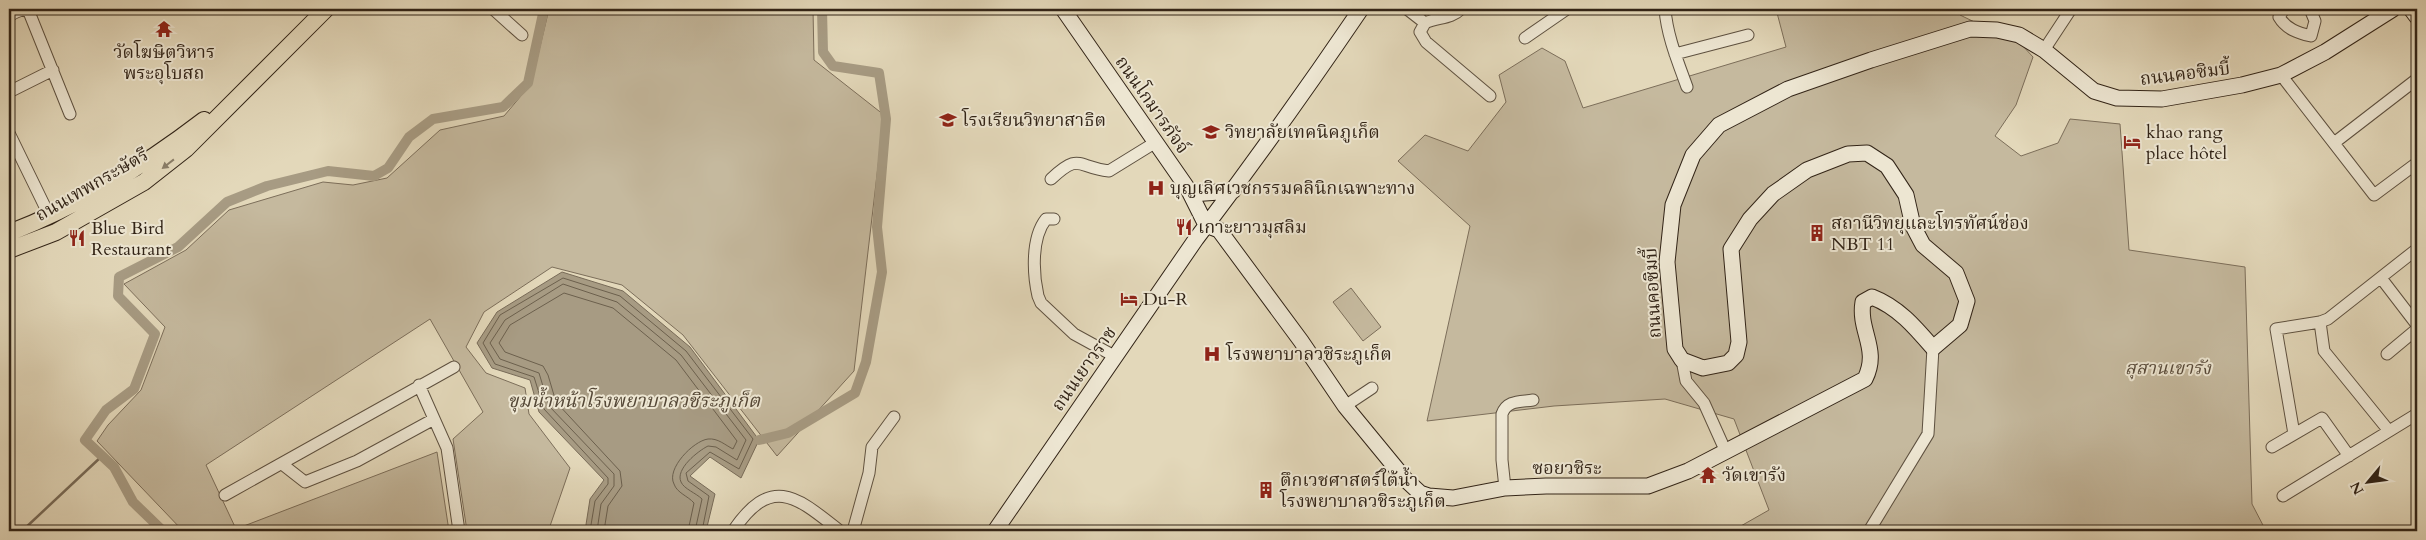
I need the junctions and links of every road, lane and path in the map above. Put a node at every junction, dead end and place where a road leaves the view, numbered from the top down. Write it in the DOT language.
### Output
graph roads {
  1 [pos="326,9"];
  2 [pos="494,9"];
  3 [pos="1063,9"];
  4 [pos="1361,9"];
  5 [pos="1407,9"];
  6 [pos="1461,9"];
  7 [pos="1567,9"];
  8 [pos="1665,9"];
  9 [pos="2071,9"];
  10 [pos="2284,9"];
  11 [pos="2310,9"];
  12 [pos="2392,9"];
  13 [pos="2411,9"];
  14 [pos="9,16"];
  15 [pos="2417,17"];
  16 [pos="1425,23"];
  17 [pos="522,35"];
  18 [pos="1748,36"];
  19 [pos="2311,36"];
  20 [pos="1525,38"];
  21 [pos="2044,50"];
  22 [pos="2325,52"];
  23 [pos="1675,54"];
  24 [pos="53,70"];
  25 [pos="2282,75"];
  26 [pos="2417,79"];
  27 [pos="1687,88"];
  28 [pos="9,92"];
  29 [pos="1490,96"];
  30 [pos="70,114"];
  31 [pos="9,134"];
  32 [pos="1156,142"];
  33 [pos="182,144"];
  34 [pos="2334,144"];
  35 [pos="2417,163"];
  36 [pos="1051,179"];
  37 [pos="1234,190"];
  38 [pos="1191,194"];
  39 [pos="50,217"];
  40 [pos="1054,219"];
  41 [pos="1206,225"];
  42 [pos="9,233"];
  43 [pos="2417,249"];
  44 [pos="9,250"];
  45 [pos="2381,278"];
  46 [pos="2320,322"];
  47 [pos="2417,325"];
  48 [pos="2417,329"];
  49 [pos="1933,348"];
  50 [pos="2387,354"];
  51 [pos="1116,357"];
  52 [pos="1682,360"];
  53 [pos="454,366"];
  54 [pos="420,385"];
  55 [pos="1372,388"];
  56 [pos="1533,400"];
  57 [pos="1345,406"];
  58 [pos="2417,414"];
  59 [pos="894,416"];
  60 [pos="434,419"];
  61 [pos="2389,431"];
  62 [pos="2294,434"];
  63 [pos="2272,447"];
  64 [pos="1726,452"];
  65 [pos="2349,456"];
  66 [pos="282,464"];
  67 [pos="1506,488"];
  68 [pos="225,495"];
  69 [pos="2283,496"];
  70 [pos="742,518"];
  71 [pos="459,531"];
  72 [pos="734,531"];
  73 [pos="742,531"];
  74 [pos="840,531"];
  75 [pos="853,531"];
  76 [pos="995,531"];
  77 [pos="1869,531"];
  1 -- 33 [label="main road, ถนนเทพกระษัตรี"];
  2 -- 17 [label="street"];
  3 -- 32 [label="street, ถนนโกมารภัจจ์"];
  4 -- 37 [label="street, ถนนเยาวราช"];
  5 -- 16 [label="street"];
  6 -- 16 [label="street"];
  7 -- 20 [label="street"];
  8 -- 23 [label="street"];
  9 -- 21 [label="street"];
  10 -- 19 [label="street"];
  11 -- 19 [label="street"];
  12 -- 22 [label="street, ถนนคอซิมบี้"];
  13 -- 15 [label="street"];
  14 -- 24 [label="street"];
  16 -- 29 [label="street"];
  18 -- 23 [label="street"];
  19 -- 22 [label="street"];
  21 -- 25 [label="street, ถนนคอซิมบี้"];
  21 -- 52 [label="street, ถนนคอซิมบี้"];
  22 -- 25 [label="street, ถนนคอซิมบี้"];
  23 -- 27 [label="street"];
  24 -- 28 [label="street"];
  24 -- 30 [label="street"];
  25 -- 34 [label="street"];
  26 -- 34 [label="street"];
  31 -- 39 [label="street"];
  32 -- 36 [label="street"];
  32 -- 38 [label="street, ถนนโกมารภัจจ์"];
  33 -- 39 [label="main road, ถนนเทพกระษัตรี"];
  33 -- 44 [label="main road, ถนนเทพกระษัตรี, one-way"];
  34 -- 35 [label="street"];
  37 -- 38 [label="street"];
  37 -- 41 [label="street, ถนนเยาวราช"];
  38 -- 41 [label="street, ถนนโกมารภัจจ์"];
  39 -- 42 [label="main road, ถนนเทพกระษัตรี"];
  40 -- 51 [label="street"];
  41 -- 51 [label="street, ถนนเยาวราช"];
  41 -- 57 [label="street, ซอยวชิระ"];
  43 -- 45 [label="street"];
  45 -- 46 [label="street"];
  45 -- 47 [label="street"];
  46 -- 61 [label="street"];
  46 -- 62 [label="street"];
  48 -- 50 [label="street"];
  49 -- 52 [label="street"];
  49 -- 64 [label="street, ซอยวชิระ"];
  49 -- 77 [label="street"];
  51 -- 76 [label="street, ถนนเยาวราช"];
  52 -- 64 [label="street"];
  53 -- 54 [label="street"];
  54 -- 60 [label="street"];
  54 -- 66 [label="street"];
  55 -- 57 [label="street"];
  56 -- 67 [label="street"];
  57 -- 67 [label="street, ซอยวชิระ"];
  58 -- 61 [label="street"];
  59 -- 75 [label="street"];
  60 -- 66 [label="street"];
  60 -- 71 [label="street"];
  61 -- 65 [label="street"];
  62 -- 63 [label="street"];
  62 -- 65 [label="street"];
  64 -- 67 [label="street, ซอยวชิระ"];
  65 -- 69 [label="street"];
  66 -- 68 [label="street"];
  70 -- 72 [label="street"];
  70 -- 73 [label="street"];
  70 -- 74 [label="street"];
}
